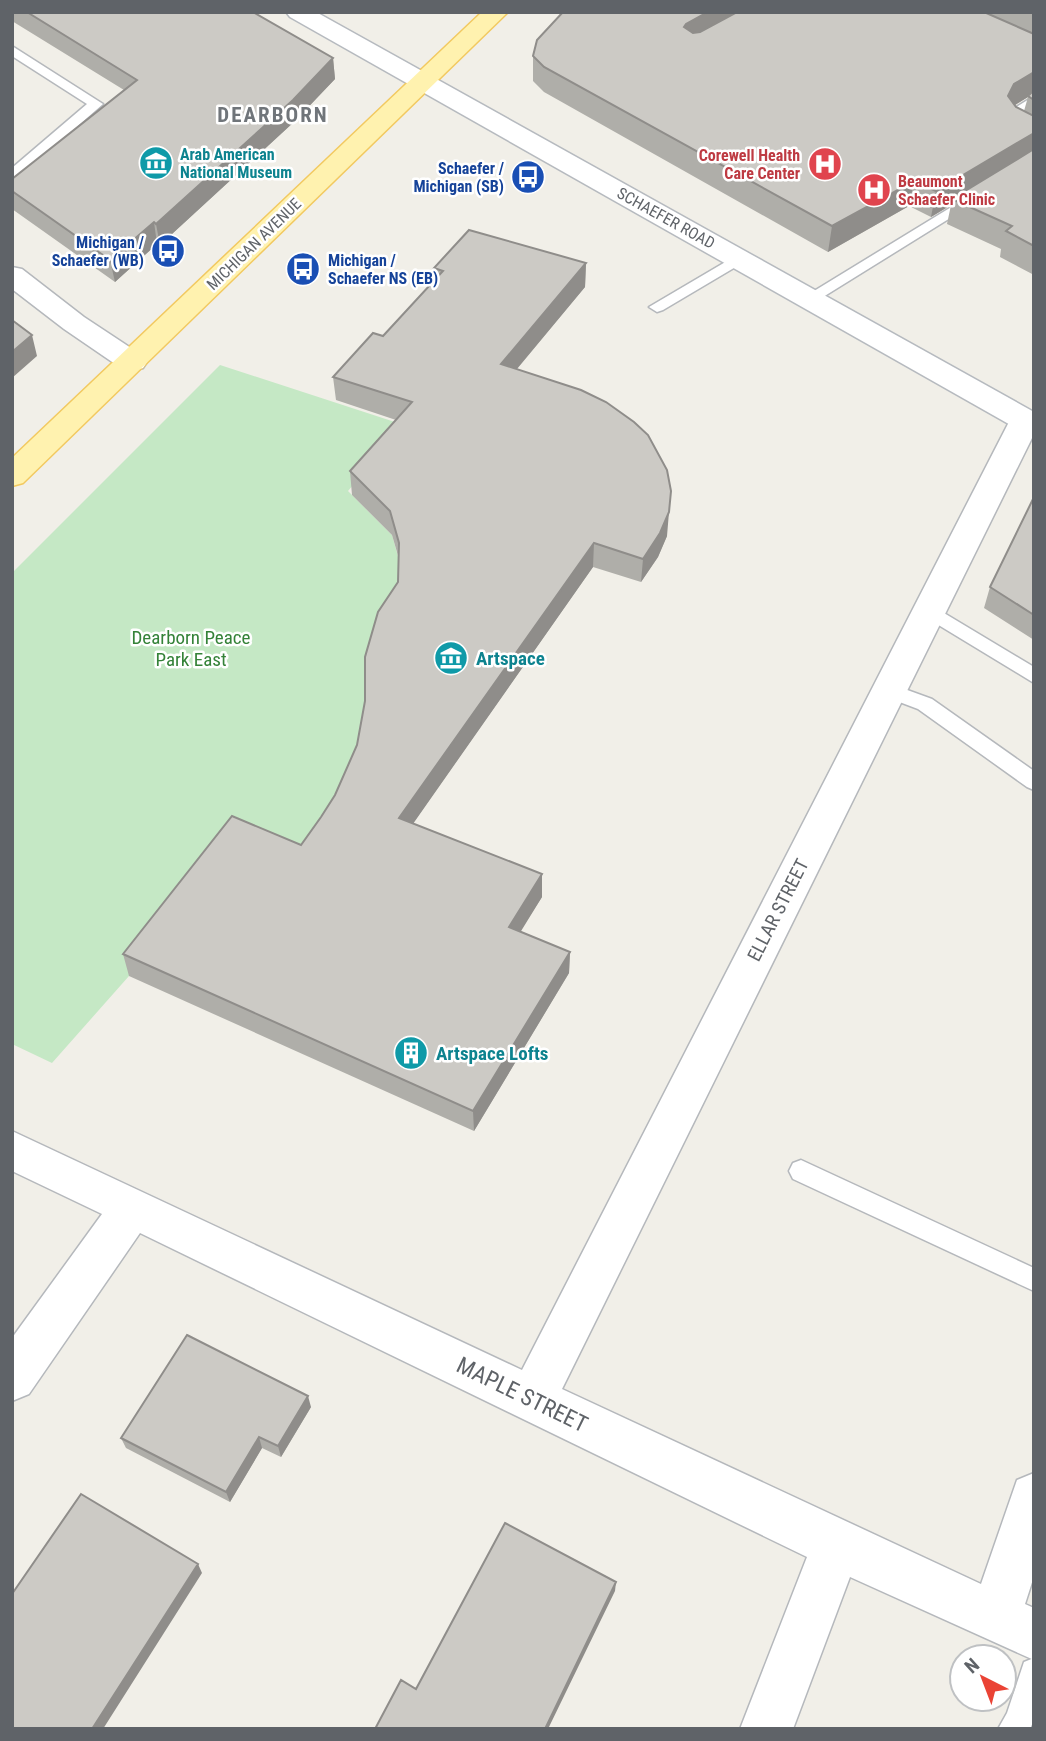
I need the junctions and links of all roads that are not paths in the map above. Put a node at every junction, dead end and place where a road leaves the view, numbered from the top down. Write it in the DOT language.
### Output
graph roads {
  1 [pos="298,12"];
  2 [pos="496,12"];
  3 [pos="12,50"];
  4 [pos="424,82"];
  5 [pos="1034,100"];
  6 [pos="1034,137"];
  7 [pos="12,176"];
  8 [pos="983,191"];
  9 [pos="739,259"];
  10 [pos="12,275"];
  11 [pos="809,299"];
  12 [pos="657,307"];
  13 [pos="132,362"];
  14 [pos="1029,423"];
  15 [pos="12,476"];
  16 [pos="929,610"];
  17 [pos="1034,676"];
  18 [pos="888,690"];
  19 [pos="1034,782"];
  20 [pos="12,1150"];
  21 [pos="801,1171"];
  22 [pos="132,1208"];
  23 [pos="1034,1280"];
  24 [pos="12,1378"];
  25 [pos="532,1400"];
  26 [pos="1034,1497"];
  27 [pos="837,1545"];
  28 [pos="1015,1625"];
  29 [pos="1034,1672"];
  30 [pos="766,1729"];
  31 [pos="1012,1729"];
  1 -- 4 [label="street, SCHAEFER ROAD"];
  2 -- 4 [label="main road, MICHIGAN AVENUE"];
  3 -- 7 [label="lane"];
  4 -- 9 [label="street, SCHAEFER ROAD"];
  4 -- 13 [label="main road, MICHIGAN AVENUE"];
  5 -- 6 [label="lane"];
  8 -- 11 [label="lane"];
  9 -- 11 [label="street, SCHAEFER ROAD"];
  9 -- 12 [label="lane"];
  10 -- 13 [label="street"];
  11 -- 14 [label="street, SCHAEFER ROAD"];
  13 -- 15 [label="main road, MICHIGAN AVENUE"];
  14 -- 16 [label="street, ELLAR STREET"];
  16 -- 17 [label="lane"];
  16 -- 18 [label="street, ELLAR STREET"];
  18 -- 19 [label="lane"];
  18 -- 25 [label="street, ELLAR STREET"];
  20 -- 22 [label="street, MAPLE STREET"];
  21 -- 23 [label="lane"];
  22 -- 24 [label="street"];
  22 -- 25 [label="street, MAPLE STREET"];
  25 -- 27 [label="street, MAPLE STREET"];
  26 -- 28 [label="street"];
  27 -- 28 [label="street, MAPLE STREET"];
  27 -- 30 [label="street"];
  29 -- 31 [label="lane"];
}
